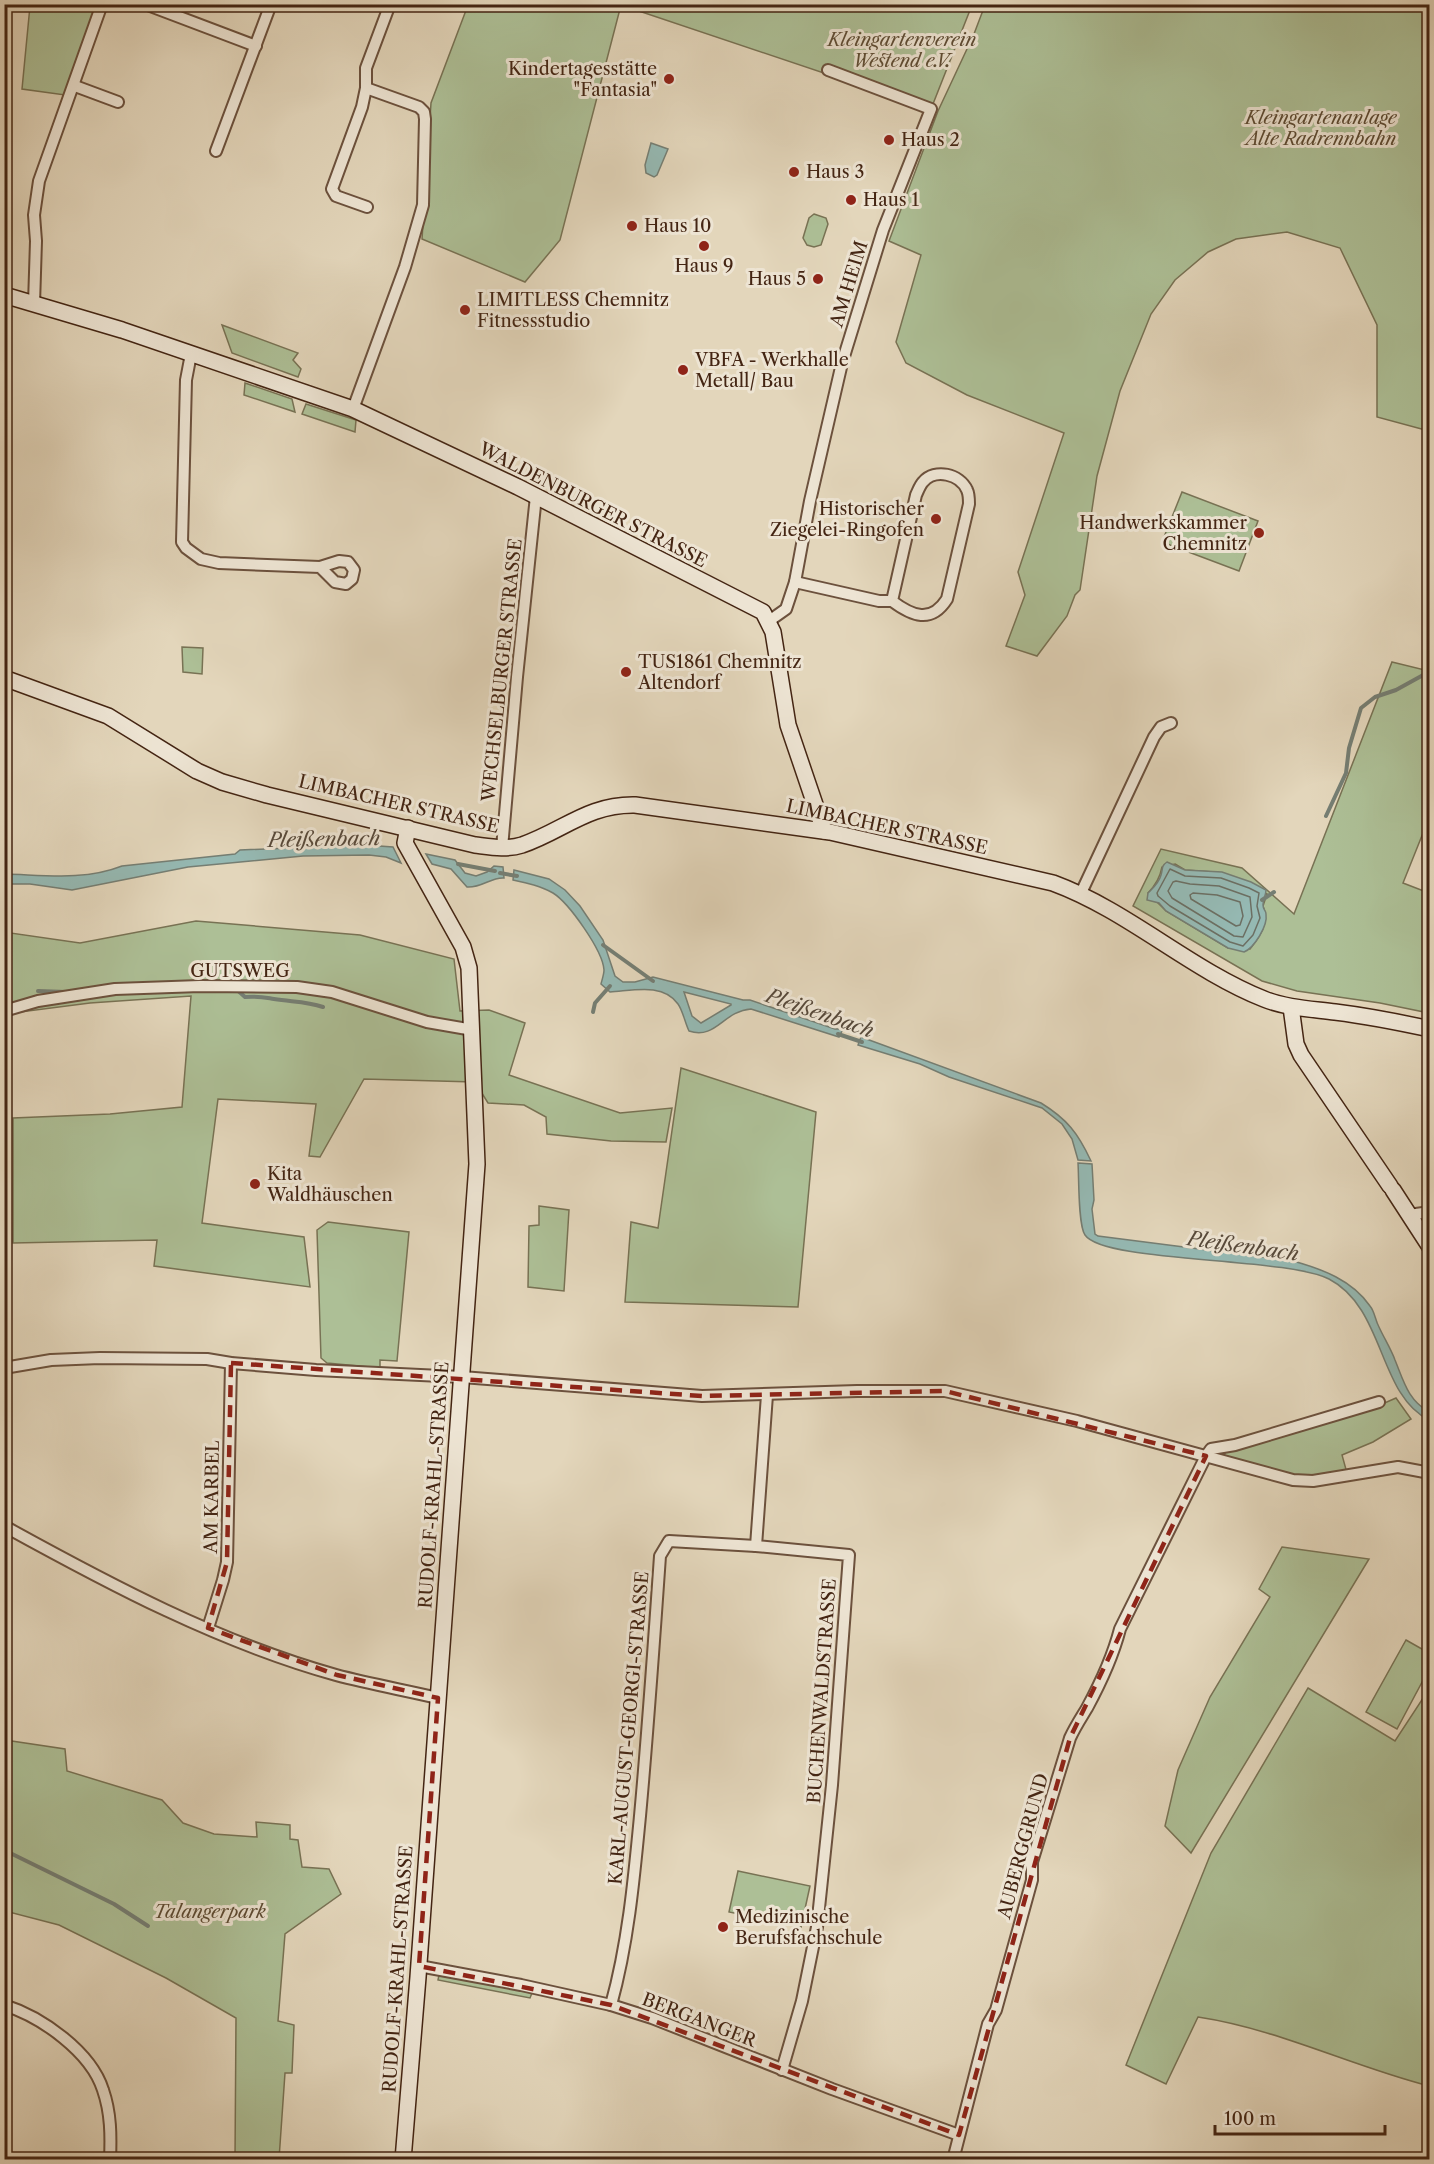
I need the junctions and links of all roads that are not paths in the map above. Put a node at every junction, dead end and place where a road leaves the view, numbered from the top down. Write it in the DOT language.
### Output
graph roads {
  1 [pos="102,4"];
  2 [pos="146,4"];
  3 [pos="272,4"];
  4 [pos="390,4"];
  5 [pos="256,46"];
  6 [pos="828,70"];
  7 [pos="75,86"];
  8 [pos="366,88"];
  9 [pos="118,102"];
  10 [pos="216,151"];
  11 [pos="367,207"];
  12 [pos="4,296"];
  13 [pos="34,304"];
  14 [pos="191,354"];
  15 [pos="352,409"];
  16 [pos="536,496"];
  17 [pos="320,567"];
  18 [pos="795,582"];
  19 [pos="892,600"];
  20 [pos="769,621"];
  21 [pos="4,678"];
  22 [pos="1171,723"];
  23 [pos="824,831"];
  24 [pos="406,835"];
  25 [pos="502,848"];
  26 [pos="1081,893"];
  27 [pos="1292,1007"];
  28 [pos="4,1011"];
  29 [pos="1430,1029"];
  30 [pos="473,1030"];
  31 [pos="1430,1212"];
  32 [pos="1409,1215"];
  33 [pos="1430,1247"];
  34 [pos="231,1363"];
  35 [pos="4,1368"];
  36 [pos="462,1377"];
  37 [pos="767,1395"];
  38 [pos="1379,1402"];
  39 [pos="1206,1456"];
  40 [pos="1430,1473"];
  41 [pos="4,1526"];
  42 [pos="756,1546"];
  43 [pos="208,1628"];
  44 [pos="438,1698"];
  45 [pos="419,1966"];
  46 [pos="4,2005"];
  47 [pos="611,2006"];
  48 [pos="782,2070"];
  49 [pos="959,2135"];
  50 [pos="954,2159"];
  51 [pos="110,2160"];
  52 [pos="403,2160"];
  1 -- 7 [label="street"];
  2 -- 5 [label="street"];
  3 -- 5 [label="street"];
  4 -- 8 [label="street"];
  5 -- 10 [label="street"];
  6 -- 18 [label="street, AM HEIM"];
  7 -- 9 [label="street"];
  7 -- 13 [label="street"];
  8 -- 11 [label="street"];
  8 -- 15 [label="street"];
  12 -- 13 [label="street, WALDENBURGER STRASSE"];
  13 -- 14 [label="street, WALDENBURGER STRASSE"];
  14 -- 15 [label="street, WALDENBURGER STRASSE"];
  14 -- 17 [label="street"];
  15 -- 16 [label="street, WALDENBURGER STRASSE"];
  16 -- 20 [label="street, WALDENBURGER STRASSE"];
  16 -- 25 [label="street, WECHSELBURGER STRASSE"];
  18 -- 19 [label="street"];
  18 -- 20 [label="street, AM HEIM"];
  19 -- 19 [label="street"];
  20 -- 23 [label="street"];
  21 -- 24 [label="street, LIMBACHER STRASSE"];
  22 -- 26 [label="street"];
  23 -- 25 [label="street, LIMBACHER STRASSE"];
  23 -- 26 [label="street, LIMBACHER STRASSE"];
  24 -- 25 [label="street, LIMBACHER STRASSE"];
  24 -- 30 [label="street, RUDOLF-KRAHL-STRASSE"];
  26 -- 27 [label="street, LIMBACHER STRASSE"];
  27 -- 29 [label="street, LIMBACHER STRASSE"];
  27 -- 32 [label="street"];
  28 -- 30 [label="street, GUTSWEG"];
  30 -- 36 [label="street, RUDOLF-KRAHL-STRASSE"];
  31 -- 32 [label="street"];
  32 -- 33 [label="street"];
  34 -- 35 [label="street"];
  34 -- 36 [label="street"];
  34 -- 43 [label="street, AM KARBEL"];
  36 -- 37 [label="street"];
  36 -- 44 [label="street, RUDOLF-KRAHL-STRASSE"];
  37 -- 39 [label="street"];
  37 -- 42 [label="street"];
  38 -- 39 [label="street"];
  39 -- 40 [label="street"];
  39 -- 49 [label="street, AUBERGGRUND"];
  41 -- 43 [label="street"];
  42 -- 47 [label="street, KARL-AUGUST-GEORGI-STRASSE"];
  42 -- 48 [label="street, BUCHENWALDSTRASSE"];
  43 -- 44 [label="street"];
  44 -- 45 [label="street, RUDOLF-KRAHL-STRASSE"];
  45 -- 47 [label="street, BERGANGER"];
  45 -- 52 [label="street, RUDOLF-KRAHL-STRASSE"];
  46 -- 51 [label="street"];
  47 -- 48 [label="street, BERGANGER"];
  48 -- 49 [label="street, BERGANGER"];
  49 -- 50 [label="street, AUBERGGRUND"];
}
